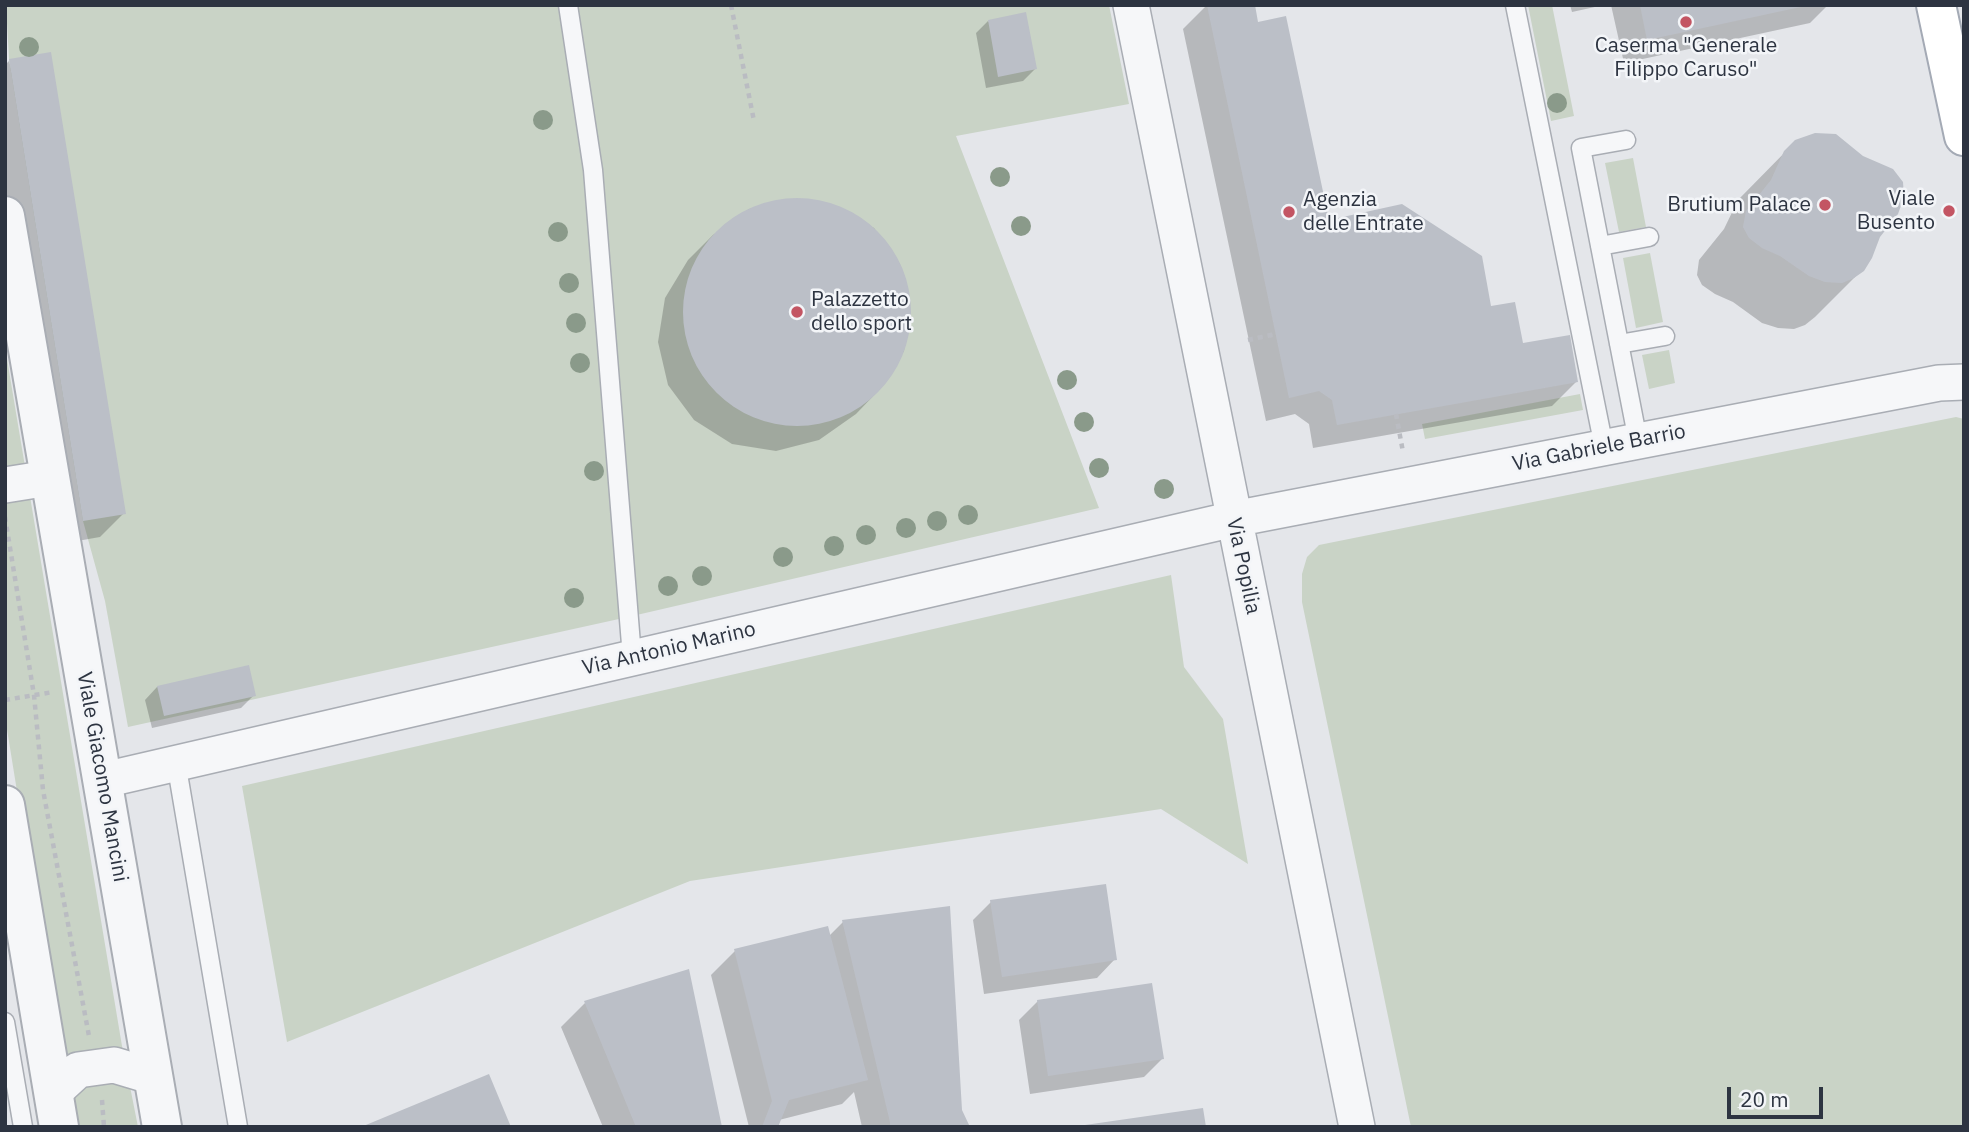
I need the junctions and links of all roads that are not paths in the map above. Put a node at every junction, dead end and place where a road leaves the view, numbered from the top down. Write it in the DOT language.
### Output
graph roads {
  1 [pos="568,5"];
  2 [pos="1131,5"];
  3 [pos="1515,5"];
  4 [pos="1936,5"];
  5 [pos="1964,136"];
  6 [pos="1626,140"];
  7 [pos="5,216"];
  8 [pos="1649,237"];
  9 [pos="1600,246"];
  10 [pos="1665,336"];
  11 [pos="1619,344"];
  12 [pos="1964,382"];
  13 [pos="1638,440"];
  14 [pos="1604,447"];
  15 [pos="49,478"];
  16 [pos="5,485"];
  17 [pos="1234,519"];
  18 [pos="632,657"];
  19 [pos="176,762"];
  20 [pos="104,780"];
  21 [pos="5,805"];
  22 [pos="5,1022"];
  23 [pos="154,1077"];
  24 [pos="56,1110"];
  25 [pos="23,1127"];
  26 [pos="162,1127"];
  27 [pos="238,1127"];
  28 [pos="1357,1127"];
  1 -- 18 [label="lane"];
  2 -- 17 [label="street, Via Popilia"];
  3 -- 14 [label="lane"];
  4 -- 5 [label="main road"];
  6 -- 9 [label="lane"];
  7 -- 15 [label="street, Viale Giacomo Mancini"];
  8 -- 9 [label="lane"];
  9 -- 11 [label="lane"];
  10 -- 11 [label="lane"];
  11 -- 13 [label="lane"];
  12 -- 13 [label="street, Via Gabriele Barrio"];
  13 -- 14 [label="street, Via Gabriele Barrio"];
  14 -- 17 [label="street, Via Gabriele Barrio"];
  15 -- 16 [label="street"];
  15 -- 20 [label="street, Viale Giacomo Mancini"];
  17 -- 18 [label="street, Via Antonio Marino"];
  17 -- 28 [label="street, Via Popilia"];
  18 -- 19 [label="street, Via Antonio Marino"];
  19 -- 20 [label="street, Via Antonio Marino"];
  19 -- 27 [label="lane"];
  20 -- 23 [label="street, Viale Giacomo Mancini"];
  21 -- 24 [label="street"];
  22 -- 25 [label="lane"];
  23 -- 24 [label="street"];
  23 -- 26 [label="street, Viale Giacomo Mancini"];
}
